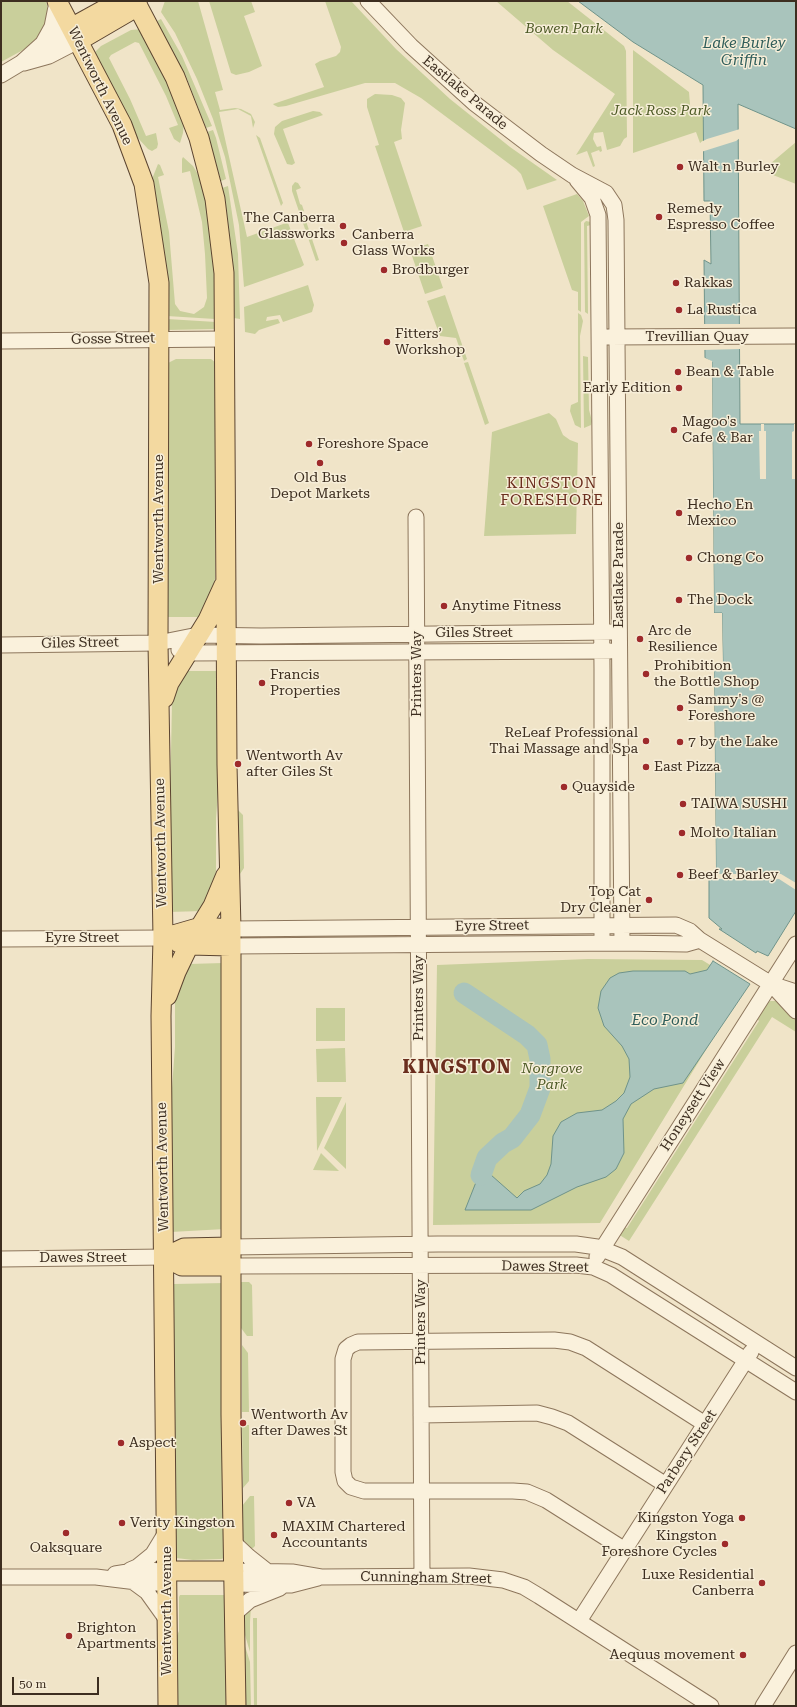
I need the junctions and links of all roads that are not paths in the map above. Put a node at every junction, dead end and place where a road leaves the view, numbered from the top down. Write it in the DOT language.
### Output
graph roads {
  1 [pos="57,1"];
  2 [pos="368,1"];
  3 [pos="135,2"];
  4 [pos="75,35"];
  5 [pos="41,45"];
  6 [pos="21,63"];
  7 [pos="1,75"];
  8 [pos="572,175"];
  9 [pos="614,208"];
  10 [pos="598,216"];
  11 [pos="796,336"];
  12 [pos="599,337"];
  13 [pos="617,338"];
  14 [pos="158,339"];
  15 [pos="224,339"];
  16 [pos="1,341"];
  17 [pos="416,517"];
  18 [pos="227,578"];
  19 [pos="601,632"];
  20 [pos="619,632"];
  21 [pos="417,633"];
  22 [pos="198,635"];
  23 [pos="281,635"];
  24 [pos="158,643"];
  25 [pos="227,644"];
  26 [pos="1,646"];
  27 [pos="601,651"];
  28 [pos="619,651"];
  29 [pos="417,652"];
  30 [pos="187,653"];
  31 [pos="281,653"];
  32 [pos="160,713"];
  33 [pos="229,869"];
  34 [pos="622,924"];
  35 [pos="602,925"];
  36 [pos="200,927"];
  37 [pos="278,928"];
  38 [pos="419,928"];
  39 [pos="230,937"];
  40 [pos="162,938"];
  41 [pos="1,940"];
  42 [pos="700,940"];
  43 [pos="602,943"];
  44 [pos="622,943"];
  45 [pos="419,944"];
  46 [pos="796,944"];
  47 [pos="189,945"];
  48 [pos="279,946"];
  49 [pos="771,984"];
  50 [pos="796,992"];
  51 [pos="796,1010"];
  52 [pos="161,1016"];
  53 [pos="421,1244"];
  54 [pos="281,1246"];
  55 [pos="231,1247"];
  56 [pos="602,1248"];
  57 [pos="164,1257"];
  58 [pos="1,1259"];
  59 [pos="231,1266"];
  60 [pos="282,1266"];
  61 [pos="421,1266"];
  62 [pos="593,1267"];
  63 [pos="421,1342"];
  64 [pos="757,1343"];
  65 [pos="746,1360"];
  66 [pos="796,1368"];
  67 [pos="796,1392"];
  68 [pos="421,1415"];
  69 [pos="705,1424"];
  70 [pos="666,1485"];
  71 [pos="422,1491"];
  72 [pos="167,1531"];
  73 [pos="233,1542"];
  74 [pos="625,1550"];
  75 [pos="268,1572"];
  76 [pos="422,1576"];
  77 [pos="1,1577"];
  78 [pos="167,1577"];
  79 [pos="234,1577"];
  80 [pos="321,1577"];
  81 [pos="126,1578"];
  82 [pos="291,1585"];
  83 [pos="234,1614"];
  84 [pos="167,1620"];
  85 [pos="579,1621"];
  86 [pos="796,1653"];
  87 [pos="168,1706"];
  88 [pos="236,1706"];
  89 [pos="711,1706"];
  90 [pos="763,1706"];
  1 -- 4 [label="main road, Wentworth Avenue"];
  1 -- 5 [label="street"];
  2 -- 8 [label="street, Eastlake Parade"];
  3 -- 4 [label="main road"];
  3 -- 15 [label="main road"];
  4 -- 5 [label="street"];
  4 -- 6 [label="street"];
  4 -- 14 [label="main road, Wentworth Avenue"];
  5 -- 6 [label="street"];
  6 -- 7 [label="street"];
  8 -- 9 [label="street, Eastlake Parade"];
  8 -- 10 [label="street, Eastlake Parade"];
  9 -- 10 [label="street"];
  9 -- 13 [label="street, Eastlake Parade"];
  10 -- 12 [label="street, Eastlake Parade"];
  11 -- 13 [label="street, Trevillian Quay"];
  12 -- 13 [label="street, Trevillian Quay"];
  12 -- 19 [label="street, Eastlake Parade"];
  13 -- 20 [label="street, Eastlake Parade"];
  14 -- 15 [label="street, Gosse Street"];
  14 -- 16 [label="street, Gosse Street"];
  14 -- 24 [label="main road, Wentworth Avenue"];
  15 -- 18 [label="main road"];
  17 -- 21 [label="street, Printers Way"];
  18 -- 22 [label="main road"];
  18 -- 25 [label="main road"];
  19 -- 20 [label="street, Giles Street"];
  19 -- 21 [label="street, Giles Street"];
  19 -- 27 [label="street, Eastlake Parade"];
  20 -- 28 [label="street, Eastlake Parade"];
  21 -- 23 [label="street, Giles Street"];
  21 -- 29 [label="street, Printers Way"];
  22 -- 24 [label="street, Giles Street"];
  22 -- 25 [label="street, Giles Street"];
  22 -- 30 [label="main road"];
  23 -- 25 [label="street, Giles Street"];
  23 -- 31 [label="street"];
  24 -- 26 [label="street, Giles Street"];
  24 -- 30 [label="street, Giles Street"];
  24 -- 32 [label="main road, Wentworth Avenue"];
  25 -- 30 [label="street, Giles Street"];
  25 -- 31 [label="street, Giles Street"];
  25 -- 33 [label="main road"];
  27 -- 28 [label="street, Giles Street"];
  27 -- 29 [label="street, Giles Street"];
  27 -- 35 [label="street, Eastlake Parade"];
  28 -- 34 [label="street, Eastlake Parade"];
  29 -- 31 [label="street, Giles Street"];
  29 -- 38 [label="street, Printers Way"];
  30 -- 32 [label="main road"];
  32 -- 40 [label="main road, Wentworth Avenue"];
  33 -- 36 [label="main road"];
  33 -- 39 [label="main road"];
  34 -- 35 [label="street, Eyre Street"];
  34 -- 42 [label="street, Eyre Street"];
  34 -- 44 [label="street, Eastlake Parade"];
  35 -- 38 [label="street, Eyre Street"];
  35 -- 43 [label="street, Eastlake Parade"];
  36 -- 39 [label="main road, Eyre Street"];
  36 -- 40 [label="main road, Eyre Street"];
  36 -- 47 [label="main road"];
  37 -- 38 [label="street, Eyre Street"];
  37 -- 39 [label="street, Eyre Street"];
  37 -- 48 [label="street"];
  38 -- 45 [label="street, Printers Way"];
  39 -- 47 [label="main road, Eyre Street"];
  39 -- 48 [label="street, Eyre Street"];
  39 -- 55 [label="main road"];
  40 -- 41 [label="street, Eyre Street"];
  40 -- 47 [label="main road, Eyre Street"];
  40 -- 52 [label="main road, Wentworth Avenue"];
  42 -- 44 [label="street, Eyre Street"];
  42 -- 49 [label="street, Eyre Street"];
  43 -- 44 [label="street, Eyre Street"];
  43 -- 45 [label="street, Eyre Street"];
  45 -- 48 [label="street, Eyre Street"];
  45 -- 53 [label="street, Printers Way"];
  46 -- 49 [label="street, Honeysett View"];
  47 -- 52 [label="main road"];
  49 -- 50 [label="street, Eyre Street"];
  49 -- 51 [label="street, Eyre Street"];
  49 -- 56 [label="street, Honeysett View"];
  52 -- 57 [label="main road, Wentworth Avenue"];
  53 -- 54 [label="street, Dawes Street"];
  53 -- 56 [label="street, Dawes Street"];
  53 -- 61 [label="street, Printers Way"];
  54 -- 55 [label="street, Dawes Street"];
  54 -- 60 [label="street"];
  55 -- 57 [label="main road"];
  55 -- 59 [label="main road"];
  56 -- 62 [label="street, Honeysett View"];
  56 -- 64 [label="street, Dawes Street"];
  57 -- 58 [label="street, Dawes Street"];
  57 -- 59 [label="main road"];
  57 -- 72 [label="main road, Wentworth Avenue"];
  59 -- 60 [label="street, Dawes Street"];
  59 -- 73 [label="main road"];
  60 -- 61 [label="street, Dawes Street"];
  61 -- 62 [label="street, Dawes Street"];
  61 -- 63 [label="street, Printers Way"];
  62 -- 65 [label="street, Dawes Street"];
  63 -- 68 [label="street, Printers Way"];
  63 -- 69 [label="street"];
  63 -- 71 [label="street"];
  64 -- 65 [label="street, Parbery Street"];
  64 -- 66 [label="street, Dawes Street"];
  65 -- 67 [label="street, Dawes Street"];
  65 -- 69 [label="street, Parbery Street"];
  68 -- 70 [label="street"];
  68 -- 71 [label="street, Printers Way"];
  69 -- 70 [label="street, Parbery Street"];
  70 -- 74 [label="street, Parbery Street"];
  71 -- 74 [label="street"];
  71 -- 76 [label="street, Printers Way"];
  72 -- 78 [label="main road, Wentworth Avenue"];
  72 -- 81 [label="street"];
  73 -- 75 [label="street"];
  73 -- 79 [label="main road"];
  74 -- 85 [label="street, Parbery Street"];
  75 -- 79 [label="street, Cunningham Street"];
  75 -- 80 [label="street, Cunningham Street"];
  76 -- 80 [label="street, Cunningham Street"];
  76 -- 85 [label="street, Cunningham Street"];
  77 -- 81 [label="street, Cunningham Street"];
  78 -- 79 [label="main road, Cunningham Street"];
  78 -- 81 [label="street, Cunningham Street"];
  78 -- 84 [label="main road, Wentworth Avenue"];
  79 -- 82 [label="street, Cunningham Street"];
  79 -- 83 [label="main road"];
  80 -- 82 [label="street, Cunningham Street"];
  81 -- 84 [label="street"];
  82 -- 83 [label="street, Cunningham Street"];
  83 -- 88 [label="main road"];
  84 -- 87 [label="main road, Wentworth Avenue"];
  85 -- 89 [label="street, Cunningham Street"];
  86 -- 90 [label="street"];
}
